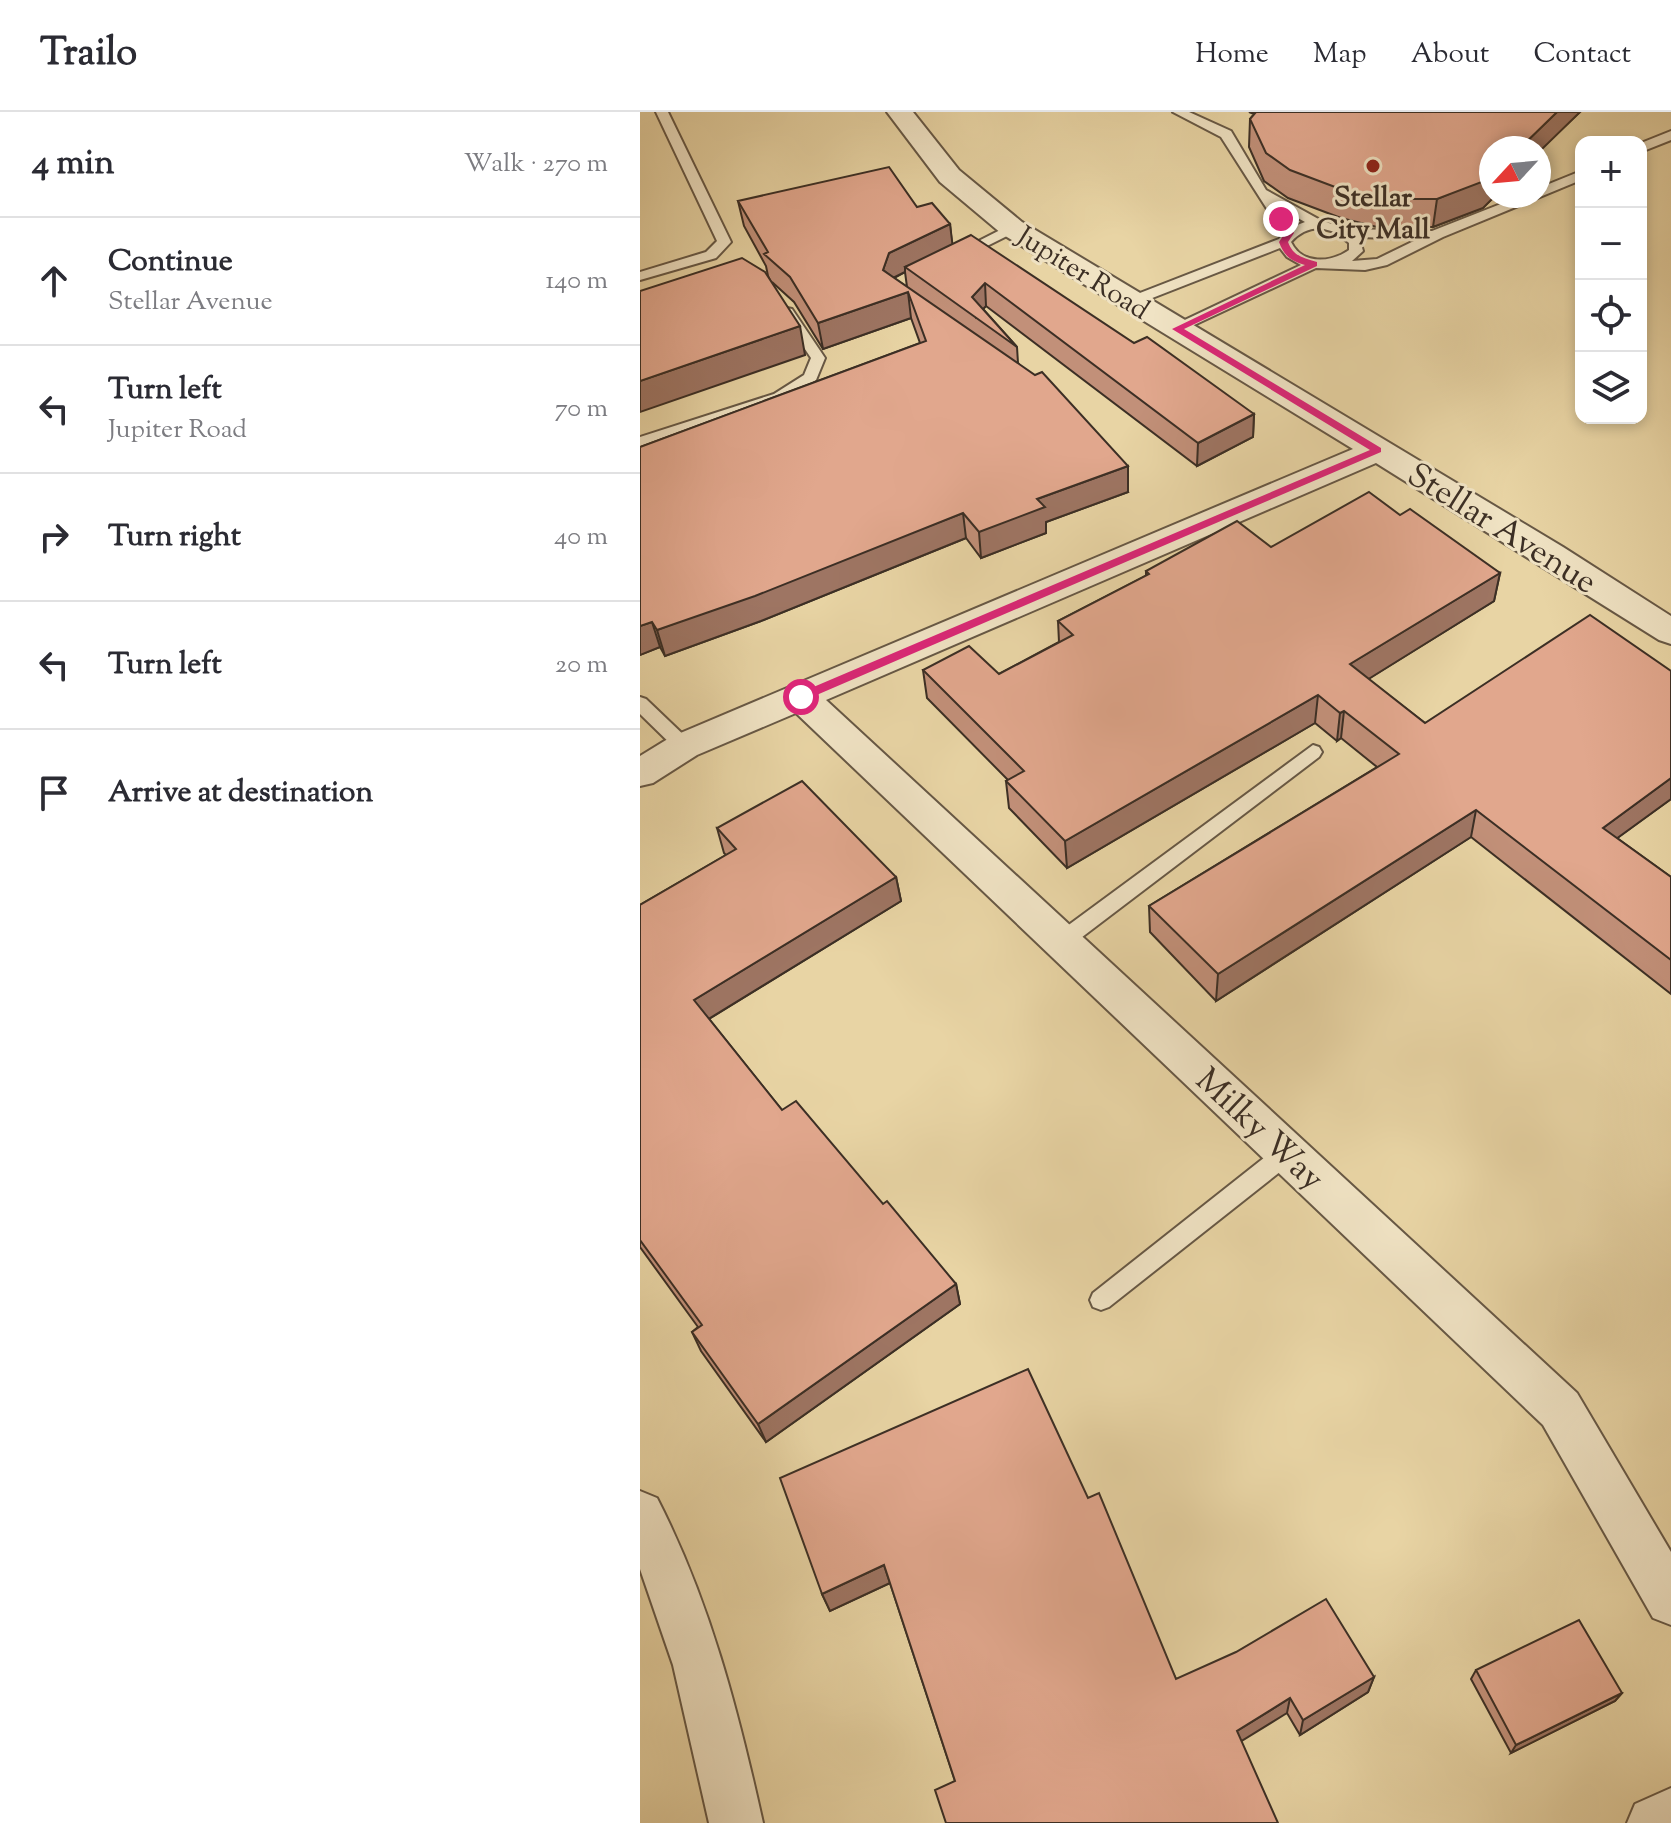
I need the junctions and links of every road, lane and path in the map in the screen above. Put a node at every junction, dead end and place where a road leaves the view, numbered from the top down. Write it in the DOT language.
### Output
graph roads {
  1 [pos="662,112"];
  2 [pos="900,112"];
  3 [pos="1179,112"];
  4 [pos="1671,135"];
  5 [pos="1647,145"];
  6 [pos="1575,178"];
  7 [pos="1551,188"];
  8 [pos="1264,193"];
  9 [pos="1503,208"];
  10 [pos="1318,224"];
  11 [pos="1012,228"];
  12 [pos="1349,233"];
  13 [pos="1438,234"];
  14 [pos="1286,237"];
  15 [pos="941,263"];
  16 [pos="1314,264"];
  17 [pos="1331,264"];
  18 [pos="640,276"];
  19 [pos="777,297"];
  20 [pos="1132,301"];
  21 [pos="1177,329"];
  22 [pos="640,442"];
  23 [pos="1378,450"];
  24 [pos="1671,632"];
  25 [pos="801,697"];
  26 [pos="640,703"];
  27 [pos="684,746"];
  28 [pos="1313,752"];
  29 [pos="640,773"];
  30 [pos="1062,941"];
  31 [pos="1287,1153"];
  32 [pos="1101,1300"];
  33 [pos="640,1515"];
  34 [pos="1671,1600"];
  35 [pos="1671,1815"];
  36 [pos="736,1823"];
  37 [pos="1654,1823"];
  1 -- 18 [label="lane"];
  2 -- 11 [label="street, Jupiter Road"];
  3 -- 8 [label="lane"];
  4 -- 5 [label="lane"];
  6 -- 7 [label="lane"];
  8 -- 10 [label="lane"];
  8 -- 14 [label="lane"];
  9 -- 13 [label="lane"];
  10 -- 12 [label="lane"];
  10 -- 14 [label="lane"];
  11 -- 15 [label="lane"];
  11 -- 20 [label="street, Jupiter Road"];
  12 -- 13 [label="lane"];
  12 -- 17 [label="lane"];
  13 -- 17 [label="lane"];
  14 -- 16 [label="lane"];
  14 -- 20 [label="lane"];
  16 -- 17 [label="lane"];
  16 -- 21 [label="lane"];
  19 -- 22 [label="lane"];
  20 -- 21 [label="street, Jupiter Road"];
  21 -- 23 [label="street, Jupiter Road"];
  23 -- 24 [label="street, Stellar Avenue"];
  23 -- 25 [label="street, Stellar Avenue"];
  25 -- 27 [label="street, Stellar Avenue"];
  25 -- 30 [label="street, Milky Way"];
  26 -- 27 [label="lane"];
  27 -- 29 [label="street, Stellar Avenue"];
  28 -- 30 [label="lane"];
  30 -- 31 [label="street, Milky Way"];
  31 -- 32 [label="lane"];
  31 -- 34 [label="street, Milky Way"];
  33 -- 36 [label="street"];
  35 -- 37 [label="street"];
}
